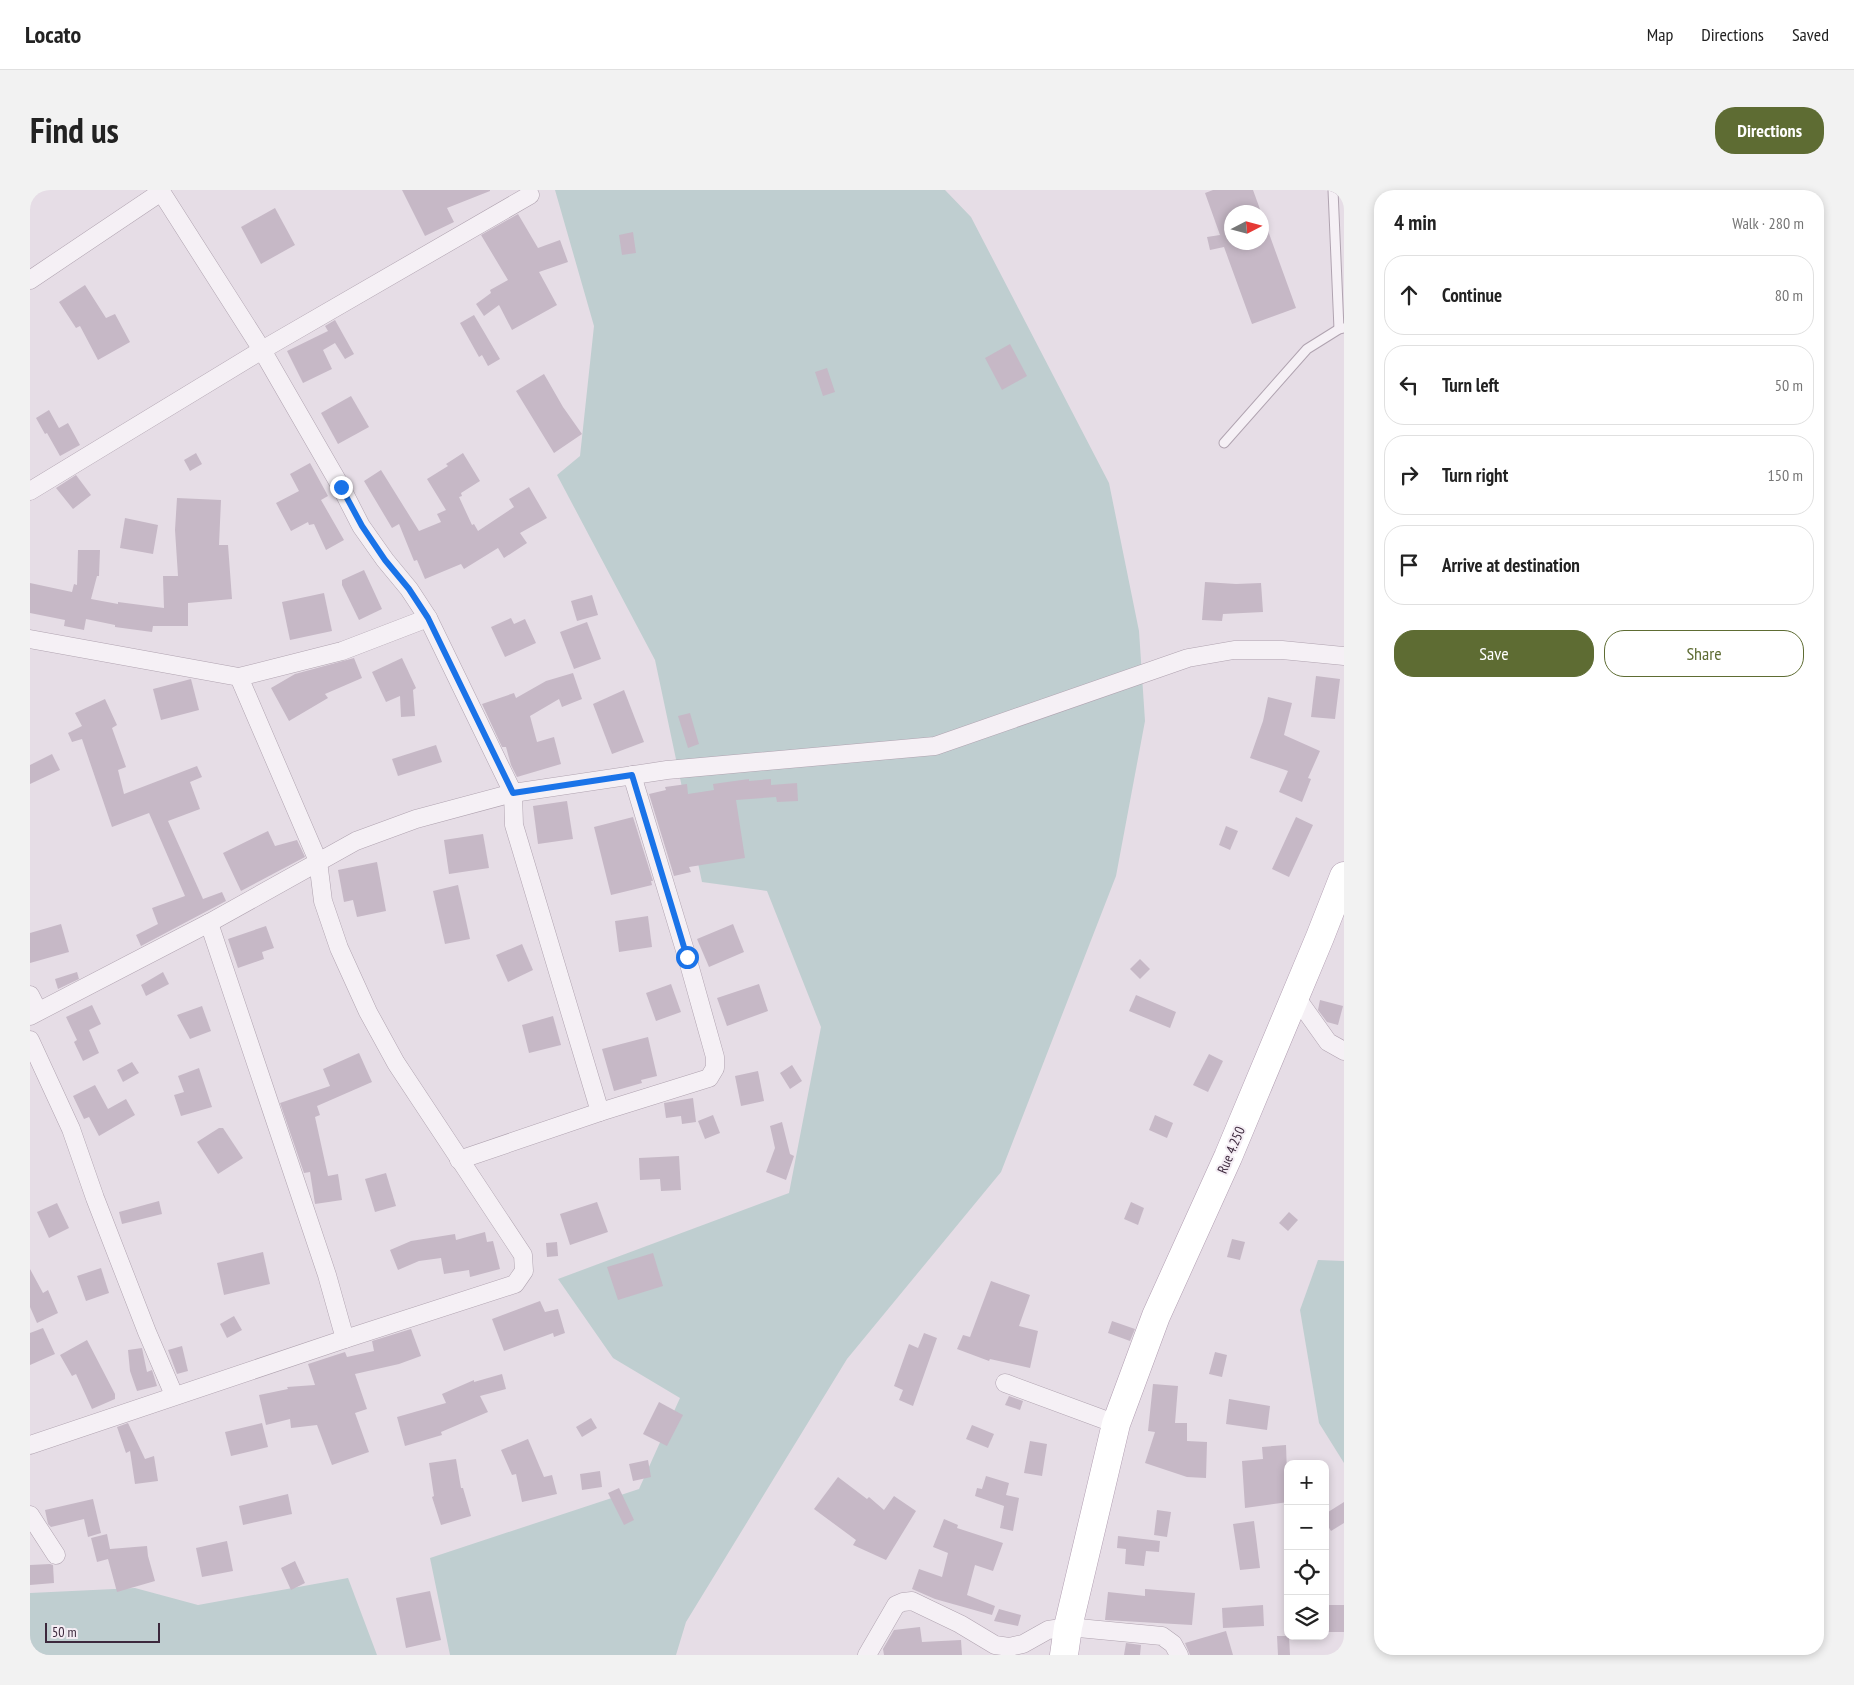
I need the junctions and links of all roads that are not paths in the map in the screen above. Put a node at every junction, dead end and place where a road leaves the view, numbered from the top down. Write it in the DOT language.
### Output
graph roads {
  1 [pos="1333,190"];
  2 [pos="160,191"];
  3 [pos="530,195"];
  4 [pos="30,280"];
  5 [pos="1342,328"];
  6 [pos="262,350"];
  7 [pos="1224,443"];
  8 [pos="30,491"];
  9 [pos="428,618"];
  10 [pos="30,639"];
  11 [pos="1344,656"];
  12 [pos="239,677"];
  13 [pos="632,775"];
  14 [pos="513,793"];
  15 [pos="318,861"];
  16 [pos="1344,876"];
  17 [pos="209,923"];
  18 [pos="30,995"];
  19 [pos="1296,997"];
  20 [pos="34,1014"];
  21 [pos="30,1040"];
  22 [pos="1344,1051"];
  23 [pos="600,1112"];
  24 [pos="459,1160"];
  25 [pos="345,1339"];
  26 [pos="1005,1382"];
  27 [pos="174,1395"];
  28 [pos="1116,1424"];
  29 [pos="30,1445"];
  30 [pos="30,1515"];
  31 [pos="56,1555"];
  32 [pos="1068,1627"];
  33 [pos="867,1655"];
  34 [pos="1064,1655"];
  35 [pos="1179,1655"];
  1 -- 5 [label="lane"];
  2 -- 4 [label="street"];
  2 -- 6 [label="street"];
  3 -- 6 [label="street"];
  5 -- 7 [label="lane"];
  6 -- 8 [label="street"];
  6 -- 9 [label="street"];
  9 -- 12 [label="street"];
  9 -- 14 [label="street"];
  10 -- 12 [label="street"];
  11 -- 13 [label="street"];
  12 -- 15 [label="street"];
  13 -- 14 [label="street"];
  13 -- 23 [label="street"];
  14 -- 15 [label="street"];
  14 -- 23 [label="street"];
  15 -- 17 [label="street"];
  15 -- 24 [label="street"];
  16 -- 19 [label="main road, Rue 4.250"];
  17 -- 20 [label="street"];
  17 -- 25 [label="street"];
  18 -- 20 [label="street"];
  19 -- 22 [label="street"];
  19 -- 28 [label="main road, Rue 4.250"];
  21 -- 27 [label="street"];
  23 -- 24 [label="street"];
  24 -- 25 [label="street"];
  25 -- 27 [label="street"];
  26 -- 28 [label="street"];
  27 -- 29 [label="street"];
  28 -- 32 [label="main road, Rue 4.250"];
  30 -- 31 [label="street"];
  32 -- 33 [label="street"];
  32 -- 34 [label="main road, Rue 4.250"];
  32 -- 35 [label="street"];
}
